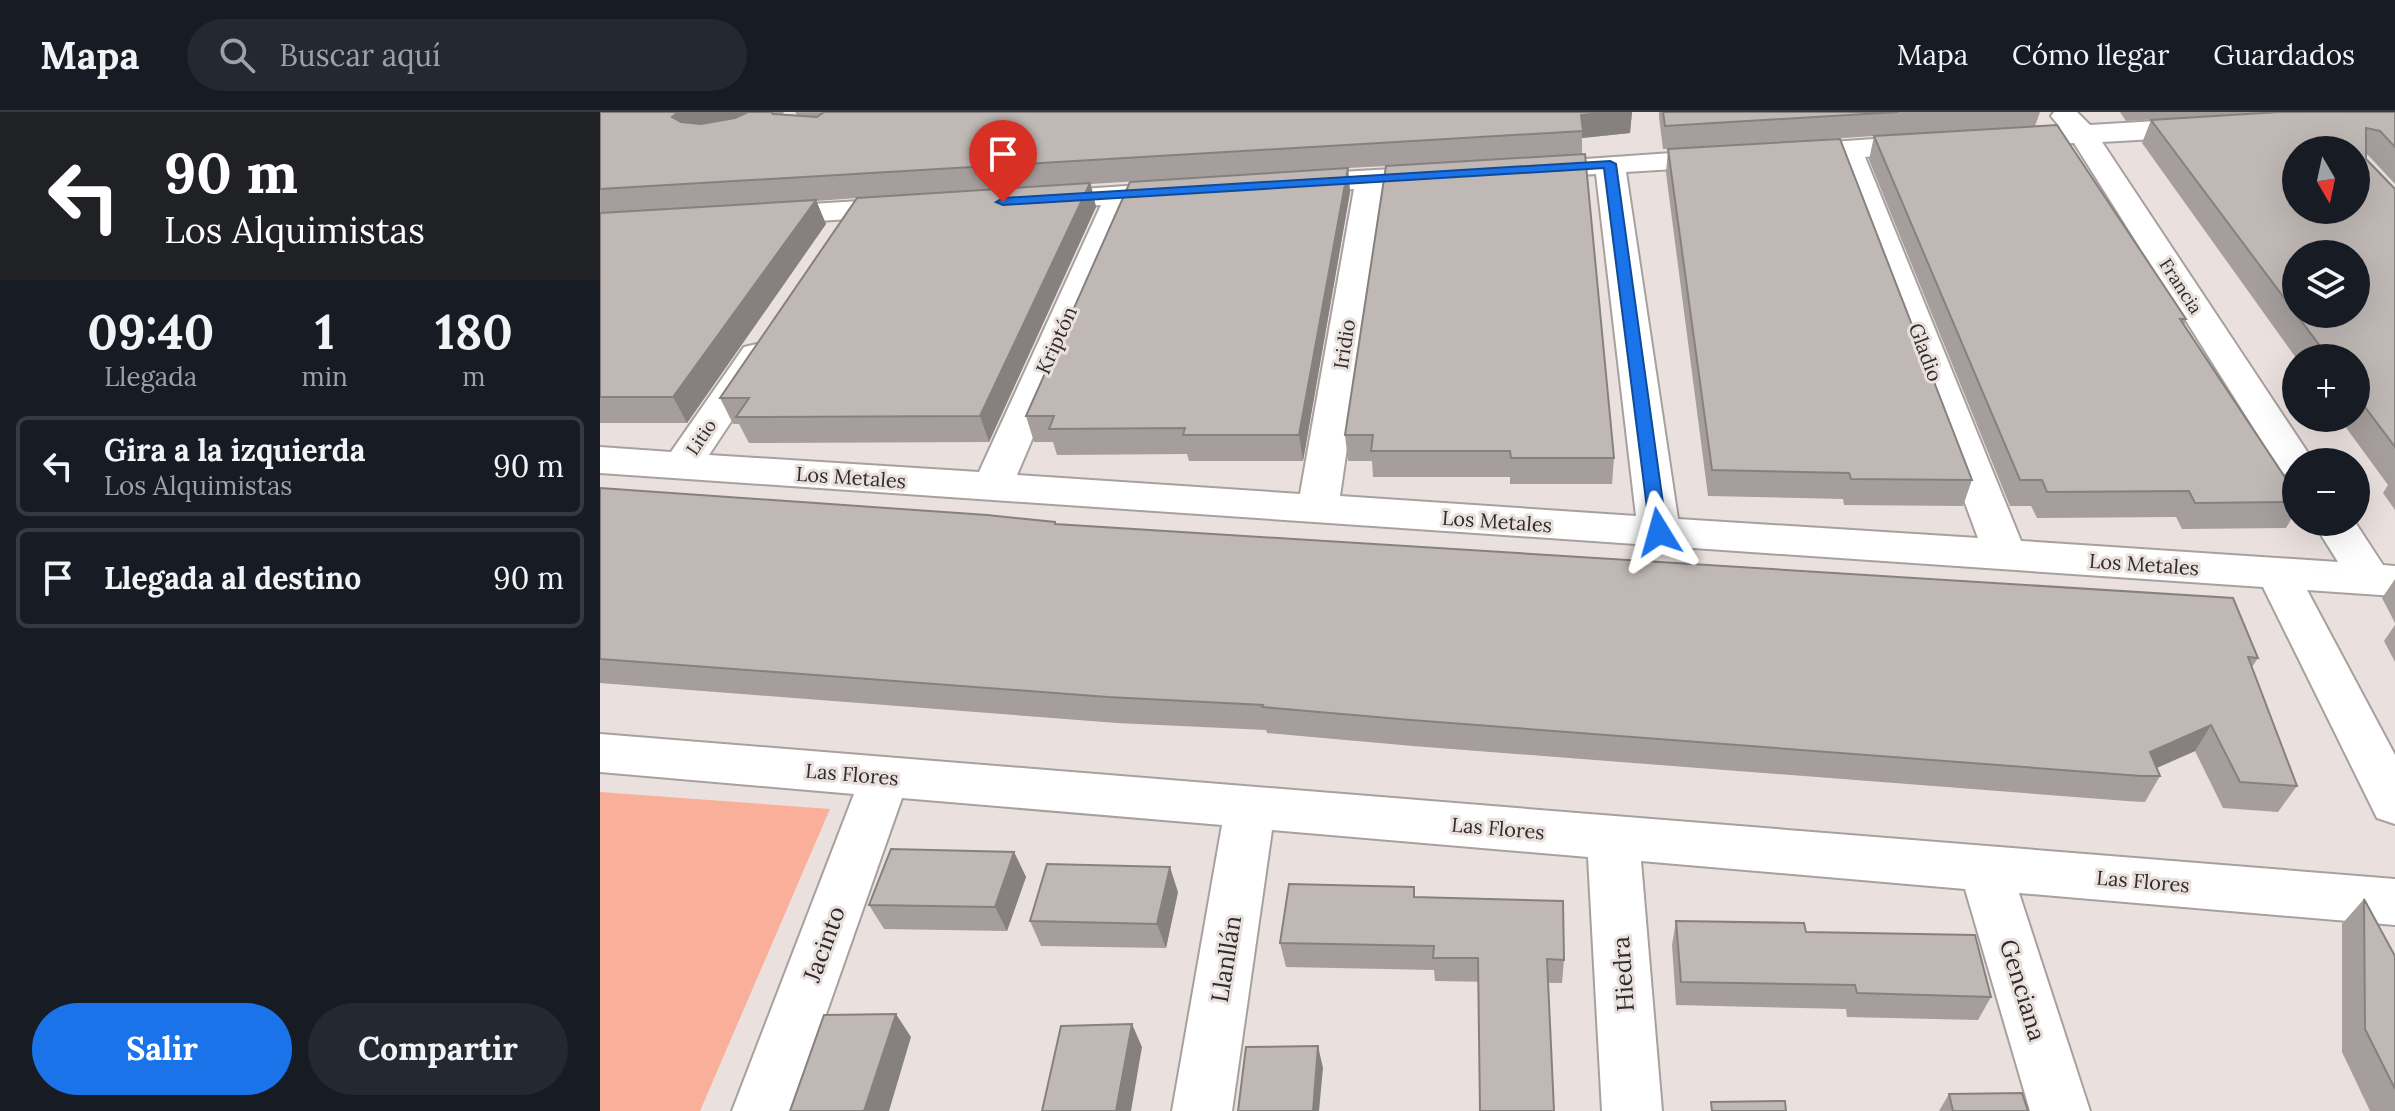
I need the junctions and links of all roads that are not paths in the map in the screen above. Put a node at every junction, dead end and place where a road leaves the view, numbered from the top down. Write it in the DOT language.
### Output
graph roads {
  1 [pos="2072,123"];
  2 [pos="2239,125"];
  3 [pos="1848,150"];
  4 [pos="1610,164"];
  5 [pos="1498,171"];
  6 [pos="1466,173"];
  7 [pos="1371,179"];
  8 [pos="1260,186"];
  9 [pos="1213,189"];
  10 [pos="1121,194"];
  11 [pos="1011,201"];
  12 [pos="933,206"];
  13 [pos="855,211"];
  14 [pos="728,218"];
  15 [pos="834,241"];
  16 [pos="771,333"];
  17 [pos="2285,448"];
  18 [pos="600,460"];
  19 [pos="682,465"];
  20 [pos="992,487"];
  21 [pos="1318,509"];
  22 [pos="1659,532"];
  23 [pos="2346,536"];
  24 [pos="2005,555"];
  25 [pos="2277,573"];
  26 [pos="2382,580"];
  27 [pos="600,753"];
  28 [pos="885,777"];
  29 [pos="2395,803"];
  30 [pos="1250,808"];
  31 [pos="1613,837"];
  32 [pos="1985,868"];
  33 [pos="2395,902"];
  34 [pos="762,1111"];
  35 [pos="1202,1111"];
  36 [pos="1632,1111"];
  37 [pos="2060,1111"];
  1 -- 2 [label="street"];
  1 -- 3 [label="street"];
  1 -- 17 [label="street, Francia"];
  3 -- 4 [label="street"];
  3 -- 24 [label="street, Gladio"];
  4 -- 5 [label="street"];
  4 -- 22 [label="street"];
  6 -- 7 [label="street"];
  7 -- 8 [label="street"];
  7 -- 21 [label="street, Iridio"];
  9 -- 10 [label="street"];
  10 -- 11 [label="street"];
  10 -- 20 [label="street, Kriptón"];
  12 -- 13 [label="street"];
  13 -- 14 [label="street"];
  13 -- 15 [label="street"];
  16 -- 19 [label="street, Litio"];
  18 -- 19 [label="street, Los Metales"];
  19 -- 20 [label="street, Los Metales"];
  20 -- 21 [label="street, Los Metales"];
  21 -- 22 [label="street, Los Metales"];
  22 -- 24 [label="street, Los Metales"];
  23 -- 26 [label="street"];
  24 -- 25 [label="street, Los Metales"];
  25 -- 26 [label="street, Los Metales"];
  25 -- 29 [label="street"];
  27 -- 28 [label="street, Las Flores"];
  28 -- 30 [label="street, Las Flores"];
  28 -- 34 [label="street, Jacinto"];
  30 -- 31 [label="street, Las Flores"];
  30 -- 35 [label="street, Llanllán"];
  31 -- 32 [label="street, Las Flores"];
  31 -- 36 [label="street, Hiedra"];
  32 -- 33 [label="street, Las Flores"];
  32 -- 37 [label="street, Genciana"];
}
